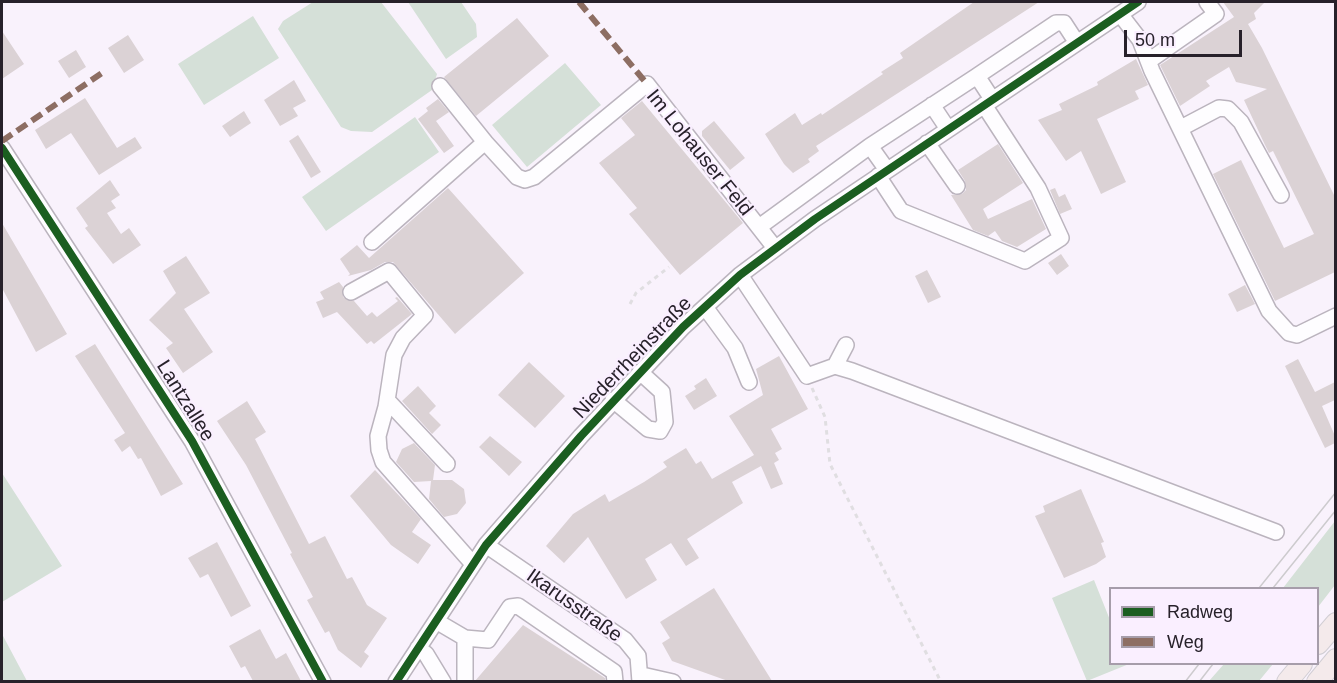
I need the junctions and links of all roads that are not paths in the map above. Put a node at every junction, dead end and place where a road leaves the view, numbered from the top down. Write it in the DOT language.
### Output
graph roads {
  1 [pos="1138,2"];
  2 [pos="1207,2"];
  3 [pos="1120,14"];
  4 [pos="1077,43"];
  5 [pos="1150,60"];
  6 [pos="977,76"];
  7 [pos="440,86"];
  8 [pos="988,102"];
  9 [pos="932,105"];
  10 [pos="1180,128"];
  11 [pos="948,129"];
  12 [pos="486,142"];
  13 [pos="927,143"];
  14 [pos="870,146"];
  15 [pos="2,148"];
  16 [pos="883,173"];
  17 [pos="957,186"];
  18 [pos="1281,195"];
  19 [pos="801,196"];
  20 [pos="815,219"];
  21 [pos="759,227"];
  22 [pos="372,242"];
  23 [pos="775,248"];
  24 [pos="740,276"];
  25 [pos="351,292"];
  26 [pos="705,307"];
  27 [pos="1335,316"];
  28 [pos="846,345"];
  29 [pos="836,366"];
  30 [pos="640,372"];
  31 [pos="749,382"];
  32 [pos="387,400"];
  33 [pos="613,400"];
  34 [pos="447,464"];
  35 [pos="1276,532"];
  36 [pos="486,545"];
  37 [pos="473,564"];
  38 [pos="436,621"];
  39 [pos="1335,623"];
  40 [pos="465,638"];
  41 [pos="1319,642"];
  42 [pos="418,648"];
  43 [pos="1335,659"];
  44 [pos="1300,665"];
  45 [pos="641,678"];
  46 [pos="323,681"];
  47 [pos="396,681"];
  48 [pos="442,681"];
  49 [pos="465,681"];
  50 [pos="615,681"];
  51 [pos="673,681"];
  52 [pos="1287,681"];
  53 [pos="1317,681"];
  1 -- 3 [label="street, Niederrheinstraße"];
  2 -- 5 [label="street"];
  3 -- 4 [label="street, Niederrheinstraße"];
  3 -- 5 [label="street"];
  4 -- 6 [label="street"];
  4 -- 8 [label="street, Niederrheinstraße"];
  5 -- 10 [label="street"];
  6 -- 8 [label="street"];
  6 -- 9 [label="street"];
  7 -- 12 [label="street"];
  8 -- 11 [label="street, Niederrheinstraße"];
  8 -- 16 [label="street"];
  9 -- 11 [label="street"];
  9 -- 14 [label="street"];
  10 -- 18 [label="street"];
  10 -- 27 [label="street"];
  11 -- 13 [label="street, Niederrheinstraße"];
  12 -- 21 [label="street, Im Lohauser Feld"];
  12 -- 22 [label="street"];
  13 -- 16 [label="street, Niederrheinstraße"];
  13 -- 17 [label="street"];
  14 -- 16 [label="street"];
  14 -- 19 [label="street"];
  15 -- 46 [label="street, Lantzallee"];
  16 -- 20 [label="street, Niederrheinstraße"];
  19 -- 20 [label="street"];
  19 -- 21 [label="street"];
  20 -- 23 [label="street, Niederrheinstraße"];
  21 -- 23 [label="street, Im Lohauser Feld"];
  23 -- 24 [label="street, Niederrheinstraße"];
  24 -- 26 [label="street, Niederrheinstraße"];
  24 -- 29 [label="street"];
  25 -- 32 [label="street"];
  26 -- 30 [label="street, Niederrheinstraße"];
  26 -- 31 [label="street"];
  28 -- 29 [label="street"];
  29 -- 35 [label="street"];
  30 -- 33 [label="street, Niederrheinstraße"];
  30 -- 33 [label="street"];
  32 -- 34 [label="street"];
  32 -- 37 [label="street"];
  33 -- 36 [label="street, Niederrheinstraße"];
  36 -- 37 [label="street, Niederrheinstraße"];
  36 -- 45 [label="street, Ikarusstraße"];
  37 -- 38 [label="street, Niederrheinstraße"];
  38 -- 40 [label="street"];
  38 -- 42 [label="street, Niederrheinstraße"];
  39 -- 41 [label="main road"];
  40 -- 49 [label="street"];
  40 -- 50 [label="street"];
  42 -- 47 [label="street, Niederrheinstraße"];
  42 -- 48 [label="street"];
  43 -- 53 [label="main road"];
  44 -- 52 [label="main road"];
  45 -- 51 [label="street"];
}
